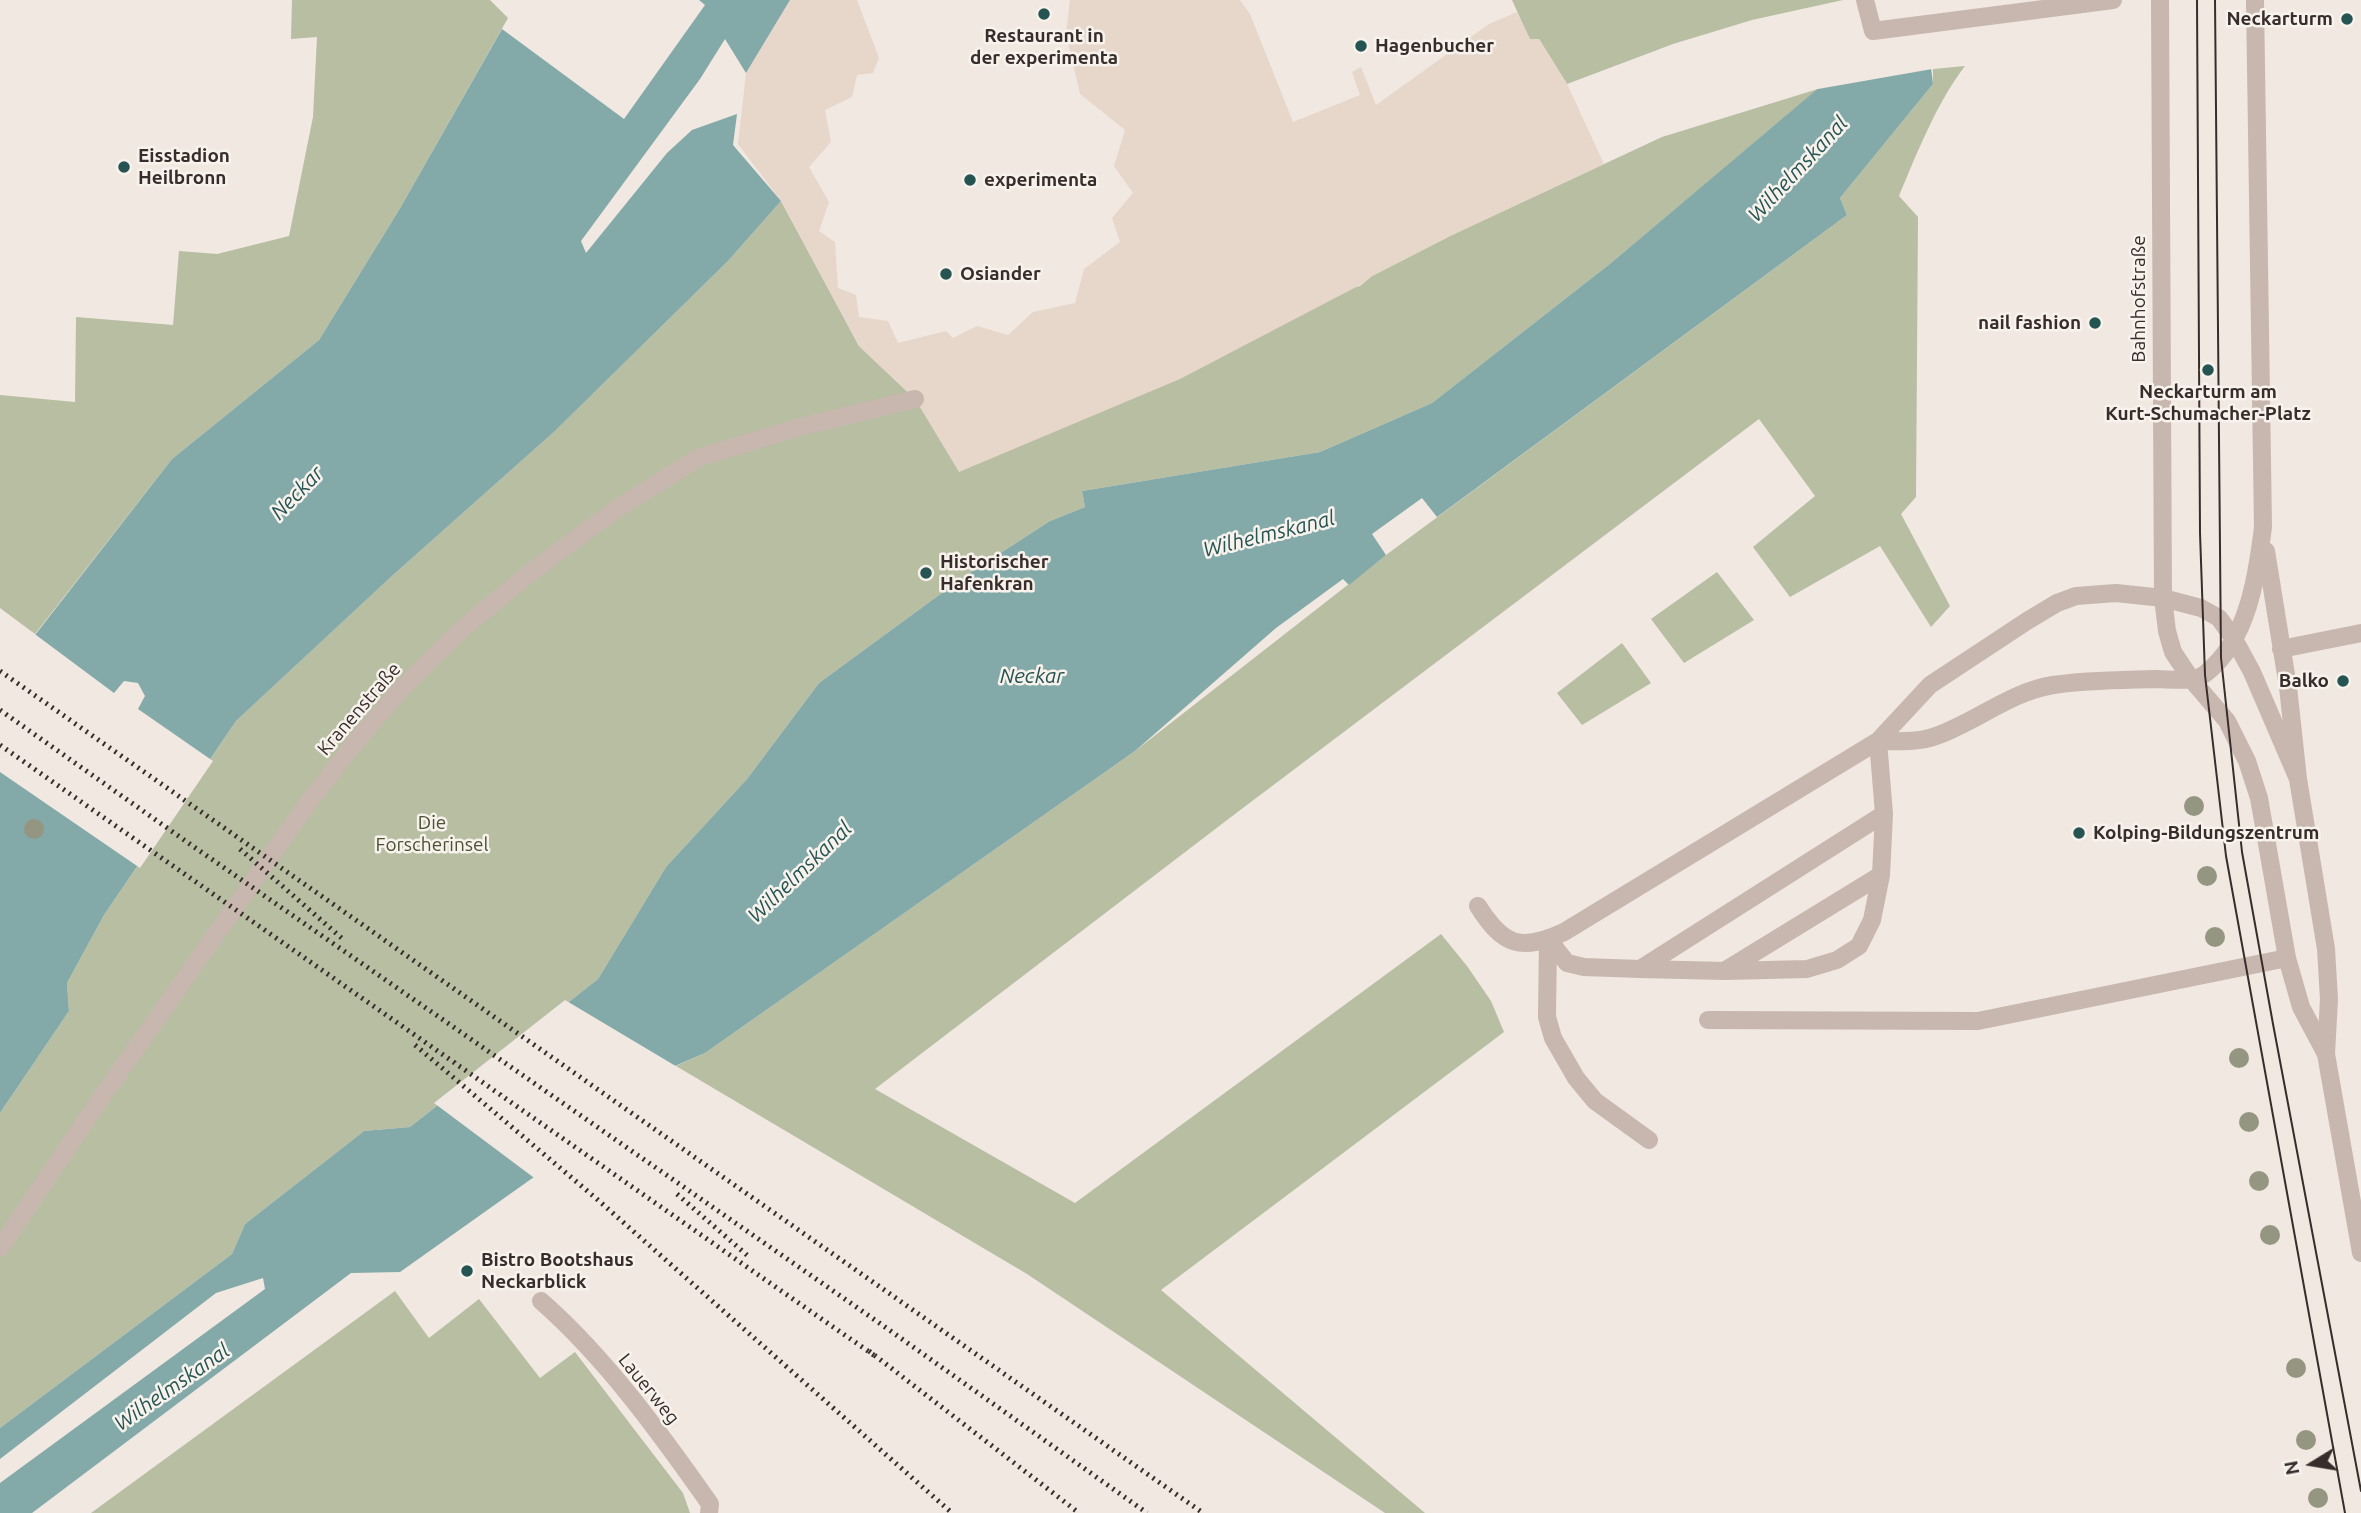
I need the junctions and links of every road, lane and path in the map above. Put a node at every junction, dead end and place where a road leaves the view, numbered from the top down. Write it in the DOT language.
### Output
graph roads {
  1 [pos="1865,0"];
  2 [pos="2113,0"];
  3 [pos="2160,0"];
  4 [pos="2256,7"];
  5 [pos="915,399"];
  6 [pos="2263,527"];
  7 [pos="2163,598"];
  8 [pos="2361,633"];
  9 [pos="2234,639"];
  10 [pos="2281,649"];
  11 [pos="2191,679"];
  12 [pos="1878,741"];
  13 [pos="2298,779"];
  14 [pos="1884,814"];
  15 [pos="1881,876"];
  16 [pos="1479,906"];
  17 [pos="1548,939"];
  18 [pos="2287,958"];
  19 [pos="1640,969"];
  20 [pos="1726,971"];
  21 [pos="1708,1020"];
  22 [pos="2326,1054"];
  23 [pos="1649,1140"];
  24 [pos="0,1248"];
  25 [pos="2361,1253"];
  26 [pos="541,1301"];
  27 [pos="709,1513"];
  1 -- 2 [label="street"];
  3 -- 7 [label="street, Bahnhofstraße"];
  4 -- 6 [label="street, Bahnhofstraße"];
  5 -- 24 [label="street, Kranenstraße"];
  6 -- 9 [label="street, Bahnhofstraße"];
  6 -- 10 [label="street, Bahnhofstraße"];
  7 -- 9 [label="street, Bahnhofstraße"];
  7 -- 11 [label="street, Bahnhofstraße"];
  7 -- 12 [label="street"];
  8 -- 10 [label="street"];
  9 -- 11 [label="street, Bahnhofstraße"];
  9 -- 13 [label="street, Bahnhofstraße"];
  10 -- 13 [label="street, Bahnhofstraße"];
  11 -- 12 [label="street"];
  11 -- 18 [label="street, Bahnhofstraße"];
  12 -- 14 [label="street"];
  12 -- 17 [label="street"];
  13 -- 22 [label="street, Bahnhofstraße"];
  14 -- 15 [label="street"];
  14 -- 19 [label="street"];
  15 -- 20 [label="street"];
  15 -- 20 [label="street"];
  16 -- 17 [label="street"];
  17 -- 19 [label="street"];
  17 -- 23 [label="street"];
  18 -- 21 [label="street"];
  18 -- 22 [label="street, Bahnhofstraße"];
  19 -- 20 [label="street"];
  22 -- 25 [label="street, Bahnhofstraße"];
  26 -- 27 [label="street, Lauerweg"];
}
